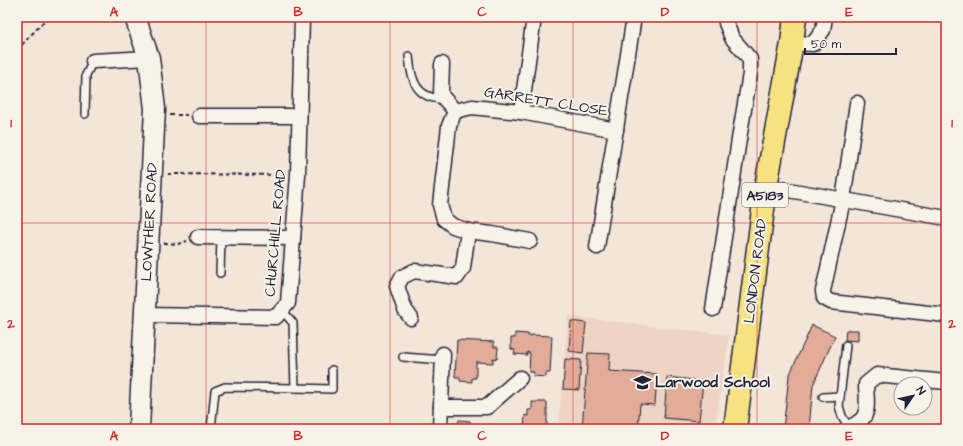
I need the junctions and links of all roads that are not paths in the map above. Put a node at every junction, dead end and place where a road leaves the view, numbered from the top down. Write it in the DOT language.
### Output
graph roads {
  1 [pos="135,17"];
  2 [pos="302,17"];
  3 [pos="534,17"];
  4 [pos="634,17"];
  5 [pos="727,17"];
  6 [pos="795,17"];
  7 [pos="825,17"];
  8 [pos="792,43"];
  9 [pos="409,56"];
  10 [pos="149,58"];
  11 [pos="93,61"];
  12 [pos="442,64"];
  13 [pos="444,99"];
  14 [pos="857,103"];
  15 [pos="455,111"];
  16 [pos="521,112"];
  17 [pos="85,114"];
  18 [pos="199,116"];
  19 [pos="299,116"];
  20 [pos="616,130"];
  21 [pos="766,186"];
  22 [pos="843,200"];
  23 [pos="946,218"];
  24 [pos="468,231"];
  25 [pos="198,237"];
  26 [pos="221,237"];
  27 [pos="294,238"];
  28 [pos="530,241"];
  29 [pos="597,247"];
  30 [pos="220,273"];
  31 [pos="713,308"];
  32 [pos="282,310"];
  33 [pos="144,315"];
  34 [pos="946,315"];
  35 [pos="412,318"];
  36 [pos="846,345"];
  37 [pos="404,357"];
  38 [pos="443,357"];
  39 [pos="332,370"];
  40 [pos="520,378"];
  41 [pos="946,382"];
  42 [pos="295,388"];
  43 [pos="840,396"];
  44 [pos="823,397"];
  45 [pos="441,406"];
  46 [pos="848,428"];
  47 [pos="139,429"];
  48 [pos="211,429"];
  49 [pos="440,429"];
  50 [pos="735,429"];
  1 -- 10 [label="street, LOWTHER ROAD"];
  2 -- 19 [label="street, CHURCHILL ROAD"];
  3 -- 16 [label="street"];
  4 -- 20 [label="street"];
  5 -- 31 [label="street"];
  6 -- 8 [label="main road, LONDON ROAD / A5183"];
  7 -- 8 [label="street"];
  8 -- 21 [label="main road, LONDON ROAD / A5183"];
  9 -- 13 [label="lane"];
  10 -- 11 [label="street"];
  10 -- 33 [label="street, LOWTHER ROAD"];
  11 -- 17 [label="lane"];
  12 -- 13 [label="street"];
  13 -- 15 [label="street"];
  14 -- 22 [label="street"];
  15 -- 16 [label="street, GARRETT CLOSE"];
  15 -- 24 [label="street"];
  16 -- 20 [label="street, GARRETT CLOSE"];
  18 -- 19 [label="street"];
  19 -- 27 [label="street, CHURCHILL ROAD"];
  20 -- 29 [label="street"];
  21 -- 22 [label="street"];
  21 -- 50 [label="main road, LONDON ROAD / A5183"];
  22 -- 23 [label="street"];
  22 -- 34 [label="street"];
  24 -- 28 [label="street"];
  24 -- 35 [label="street"];
  25 -- 26 [label="street"];
  26 -- 27 [label="street"];
  26 -- 30 [label="lane"];
  27 -- 32 [label="street, CHURCHILL ROAD"];
  32 -- 33 [label="street, CHURCHILL ROAD"];
  32 -- 42 [label="lane"];
  33 -- 47 [label="street, LOWTHER ROAD"];
  36 -- 43 [label="lane"];
  37 -- 38 [label="lane"];
  38 -- 45 [label="street"];
  39 -- 42 [label="lane"];
  40 -- 45 [label="street"];
  41 -- 46 [label="street"];
  42 -- 48 [label="lane"];
  43 -- 44 [label="lane"];
  43 -- 46 [label="lane"];
  45 -- 49 [label="street"];
}
